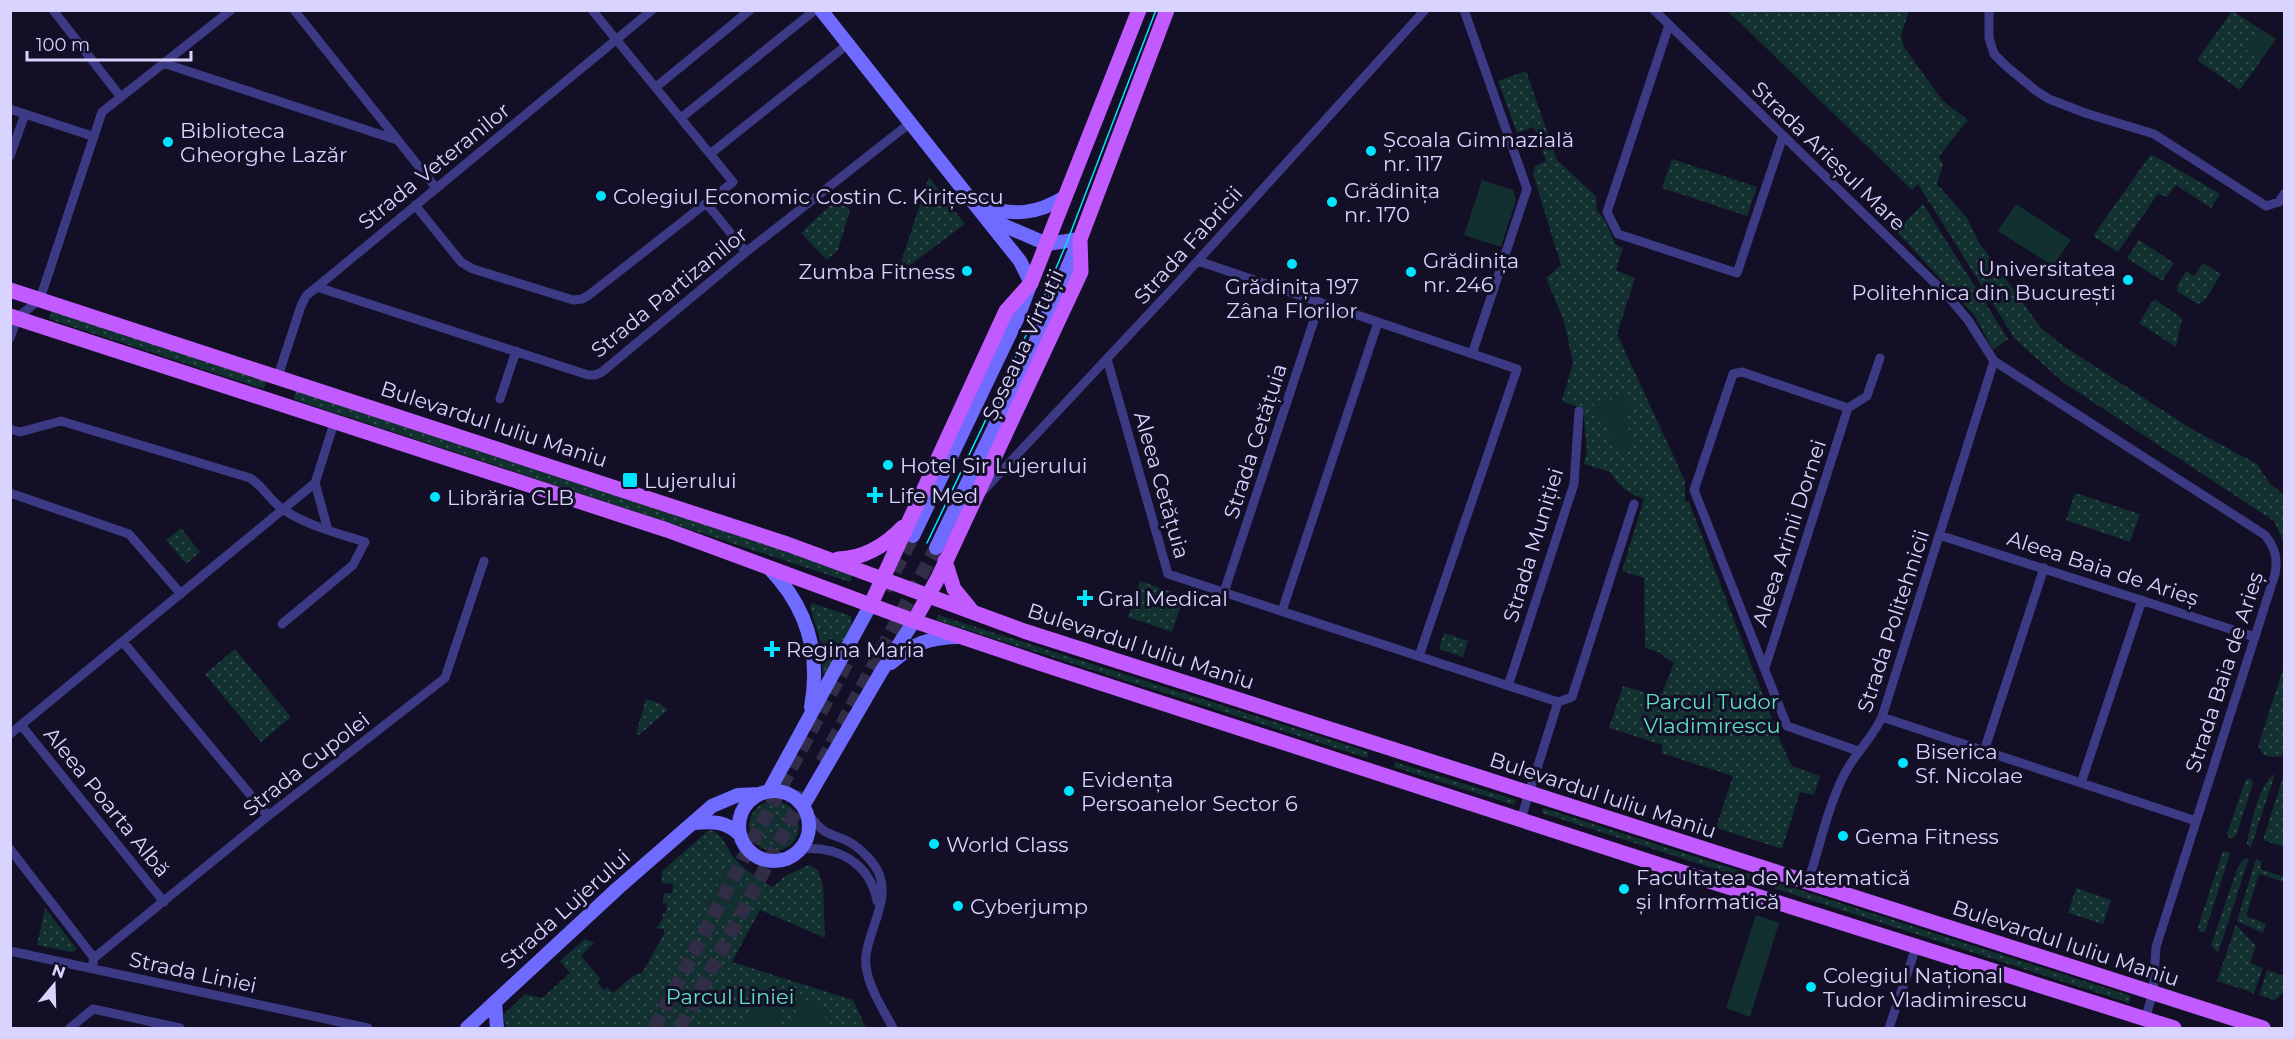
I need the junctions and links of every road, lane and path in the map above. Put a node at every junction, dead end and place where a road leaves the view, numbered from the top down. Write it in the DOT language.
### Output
graph roads {
  1 [pos="53,10"];
  2 [pos="231,10"];
  3 [pos="294,10"];
  4 [pos="592,10"];
  5 [pos="652,10"];
  6 [pos="750,10"];
  7 [pos="815,10"];
  8 [pos="821,10"];
  9 [pos="1139,10"];
  10 [pos="1167,10"];
  11 [pos="1425,10"];
  12 [pos="1464,10"];
  13 [pos="1654,10"];
  14 [pos="1989,10"];
  15 [pos="1669,25"];
  16 [pos="617,40"];
  17 [pos="848,44"];
  18 [pos="163,63"];
  19 [pos="656,87"];
  20 [pos="120,96"];
  21 [pos="10,109"];
  22 [pos="25,114"];
  23 [pos="681,118"];
  24 [pos="910,123"];
  25 [pos="92,136"];
  26 [pos="1783,136"];
  27 [pos="397,140"];
  28 [pos="710,154"];
  29 [pos="10,156"];
  30 [pos="436,188"];
  31 [pos="2284,194"];
  32 [pos="1065,197"];
  33 [pos="972,201"];
  34 [pos="707,204"];
  35 [pos="415,205"];
  36 [pos="1080,238"];
  37 [pos="1047,244"];
  38 [pos="746,252"];
  39 [pos="1198,261"];
  40 [pos="1031,283"];
  41 [pos="317,287"];
  42 [pos="10,290"];
  43 [pos="40,299"];
  44 [pos="1320,302"];
  45 [pos="14,317"];
  46 [pos="1378,322"];
  47 [pos="10,338"];
  48 [pos="516,351"];
  49 [pos="1472,354"];
  50 [pos="1880,358"];
  51 [pos="1107,359"];
  52 [pos="1994,362"];
  53 [pos="278,376"];
  54 [pos="500,399"];
  55 [pos="1848,408"];
  56 [pos="1579,411"];
  57 [pos="335,420"];
  58 [pos="10,429"];
  59 [pos="315,483"];
  60 [pos="10,493"];
  61 [pos="973,501"];
  62 [pos="1634,504"];
  63 [pos="283,509"];
  64 [pos="910,529"];
  65 [pos="328,530"];
  66 [pos="1940,535"];
  67 [pos="936,548"];
  68 [pos="832,559"];
  69 [pos="484,561"];
  70 [pos="945,561"];
  71 [pos="768,566"];
  72 [pos="2043,568"];
  73 [pos="883,577"];
  74 [pos="1224,592"];
  75 [pos="181,594"];
  76 [pos="928,595"];
  77 [pos="2142,600"];
  78 [pos="870,604"];
  79 [pos="1282,611"];
  80 [pos="974,613"];
  81 [pos="914,621"];
  82 [pos="282,624"];
  83 [pos="961,637"];
  84 [pos="2255,637"];
  85 [pos="123,642"];
  86 [pos="1419,656"];
  87 [pos="1765,668"];
  88 [pos="881,672"];
  89 [pos="1508,686"];
  90 [pos="1558,702"];
  91 [pos="1882,717"];
  92 [pos="808,718"];
  93 [pos="21,725"];
  94 [pos="10,734"];
  95 [pos="1858,751"];
  96 [pos="1984,751"];
  97 [pos="2081,783"];
  98 [pos="765,792"];
  99 [pos="1529,793"];
  100 [pos="805,809"];
  101 [pos="268,816"];
  102 [pos="1521,819"];
  103 [pos="2196,821"];
  104 [pos="694,823"];
  105 [pos="741,836"];
  106 [pos="10,849"];
  107 [pos="801,849"];
  108 [pos="1808,882"];
  109 [pos="164,902"];
  110 [pos="879,909"];
  111 [pos="1916,947"];
  112 [pos="10,951"];
  113 [pos="94,958"];
  114 [pos="92,968"];
  115 [pos="2154,993"];
  116 [pos="495,1002"];
  117 [pos="2145,1019"];
  118 [pos="70,1029"];
  119 [pos="180,1029"];
  120 [pos="368,1029"];
  121 [pos="467,1029"];
  122 [pos="497,1029"];
  123 [pos="893,1029"];
  124 [pos="1889,1029"];
  125 [pos="2174,1029"];
  126 [pos="2263,1029"];
  1 -- 20 [label="street"];
  2 -- 18 [label="street"];
  3 -- 27 [label="street"];
  4 -- 16 [label="street"];
  5 -- 16 [label="street, Strada Veteranilor"];
  6 -- 19 [label="street"];
  7 -- 23 [label="street"];
  8 -- 17 [label="street"];
  9 -- 32 [label="main road, Șoseaua Virtuții"];
  10 -- 36 [label="main road, Șoseaua Virtuții"];
  11 -- 39 [label="street, Strada Fabricii"];
  12 -- 49 [label="street"];
  13 -- 15 [label="street, Strada Arieșul Mare"];
  14 -- 31 [label="street"];
  15 -- 26 [label="street, Strada Arieșul Mare"];
  15 -- 26 [label="street"];
  16 -- 19 [label="street"];
  16 -- 30 [label="street, Strada Veteranilor"];
  17 -- 24 [label="street"];
  17 -- 28 [label="street"];
  18 -- 20 [label="street"];
  18 -- 27 [label="street"];
  19 -- 23 [label="street"];
  20 -- 25 [label="street"];
  21 -- 22 [label="street"];
  22 -- 25 [label="street"];
  22 -- 29 [label="street"];
  23 -- 28 [label="street"];
  24 -- 33 [label="street"];
  24 -- 38 [label="street, Strada Partizanilor"];
  25 -- 43 [label="street"];
  26 -- 52 [label="street, Strada Arieșul Mare"];
  27 -- 30 [label="street"];
  28 -- 34 [label="street"];
  30 -- 35 [label="street, Strada Veteranilor"];
  32 -- 33 [label="street"];
  32 -- 37 [label="main road, Șoseaua Virtuții"];
  33 -- 37 [label="street"];
  33 -- 40 [label="street"];
  34 -- 35 [label="street"];
  34 -- 38 [label="street"];
  35 -- 41 [label="street, Strada Veteranilor"];
  36 -- 37 [label="street"];
  36 -- 61 [label="main road, Șoseaua Virtuții"];
  36 -- 67 [label="street"];
  37 -- 40 [label="main road, Șoseaua Virtuții"];
  38 -- 48 [label="street, Strada Partizanilor"];
  39 -- 44 [label="street"];
  39 -- 51 [label="street, Strada Fabricii"];
  40 -- 64 [label="street"];
  40 -- 64 [label="main road, Șoseaua Virtuții"];
  41 -- 48 [label="street, Strada Partizanilor"];
  41 -- 53 [label="street, Strada Veteranilor"];
  42 -- 43 [label="main road, Bulevardul Iuliu Maniu"];
  43 -- 45 [label="street"];
  43 -- 53 [label="main road, Bulevardul Iuliu Maniu"];
  44 -- 46 [label="street"];
  44 -- 74 [label="street, Strada Cetățuia"];
  45 -- 47 [label="street"];
  45 -- 57 [label="main road"];
  46 -- 49 [label="street"];
  46 -- 79 [label="street"];
  48 -- 54 [label="street"];
  49 -- 86 [label="street"];
  50 -- 55 [label="street"];
  51 -- 61 [label="street, Strada Fabricii"];
  51 -- 74 [label="street, Aleea Cetățuia"];
  52 -- 66 [label="street, Strada Politehnicii"];
  52 -- 84 [label="street, Strada Baia de Arieș"];
  53 -- 68 [label="main road, Bulevardul Iuliu Maniu"];
  55 -- 87 [label="street, Aleea Arinii Dornei"];
  55 -- 87 [label="street, Aleea Arinii Dornei"];
  56 -- 89 [label="street, Strada Muniției"];
  57 -- 59 [label="street"];
  57 -- 71 [label="main road"];
  58 -- 63 [label="street"];
  59 -- 63 [label="street"];
  59 -- 65 [label="street"];
  60 -- 75 [label="street"];
  61 -- 70 [label="main road, Șoseaua Virtuții"];
  62 -- 90 [label="street"];
  63 -- 65 [label="street"];
  63 -- 75 [label="street"];
  64 -- 68 [label="main road"];
  64 -- 73 [label="main road, Șoseaua Virtuții"];
  65 -- 82 [label="street"];
  66 -- 72 [label="street, Aleea Baia de Arieș"];
  66 -- 91 [label="street, Strada Politehnicii"];
  68 -- 73 [label="main road, Bulevardul Iuliu Maniu"];
  69 -- 101 [label="street, Strada Cupolei"];
  70 -- 76 [label="main road, Șoseaua Virtuții"];
  70 -- 80 [label="main road"];
  71 -- 78 [label="main road"];
  71 -- 92 [label="street"];
  72 -- 77 [label="street, Aleea Baia de Arieș"];
  72 -- 96 [label="street"];
  73 -- 76 [label="main road, Bulevardul Iuliu Maniu"];
  73 -- 78 [label="main road, Șoseaua Virtuții"];
  74 -- 79 [label="street, Aleea Cetățuia"];
  75 -- 85 [label="street"];
  76 -- 80 [label="main road, Bulevardul Iuliu Maniu"];
  76 -- 81 [label="main road, Șoseaua Virtuții"];
  77 -- 84 [label="street, Aleea Baia de Arieș"];
  77 -- 97 [label="street"];
  78 -- 81 [label="main road"];
  78 -- 92 [label="street"];
  79 -- 86 [label="street, Aleea Cetățuia"];
  80 -- 99 [label="main road, Bulevardul Iuliu Maniu"];
  81 -- 83 [label="main road"];
  81 -- 88 [label="street"];
  83 -- 88 [label="street"];
  83 -- 102 [label="main road"];
  84 -- 103 [label="street, Strada Baia de Arieș"];
  85 -- 93 [label="street"];
  85 -- 101 [label="street"];
  86 -- 89 [label="street, Aleea Cetățuia"];
  87 -- 95 [label="street, Aleea Arinii Dornei"];
  88 -- 100 [label="street"];
  89 -- 90 [label="street, Aleea Cetățuia"];
  90 -- 99 [label="street"];
  91 -- 95 [label="street, Strada Politehnicii"];
  91 -- 96 [label="street"];
  92 -- 98 [label="street"];
  93 -- 94 [label="street"];
  93 -- 109 [label="street, Aleea Poarta Albă"];
  95 -- 108 [label="street, Strada Politehnicii"];
  96 -- 97 [label="street"];
  97 -- 103 [label="street"];
  98 -- 100 [label="street"];
  98 -- 104 [label="street, Strada Lujerului"];
  98 -- 105 [label="street"];
  99 -- 102 [label="street"];
  99 -- 108 [label="main road, Bulevardul Iuliu Maniu"];
  100 -- 107 [label="street"];
  100 -- 110 [label="street"];
  101 -- 109 [label="street, Strada Cupolei"];
  102 -- 111 [label="main road"];
  103 -- 115 [label="street, Strada Baia de Arieș"];
  104 -- 105 [label="street"];
  104 -- 116 [label="street, Strada Lujerului"];
  105 -- 107 [label="street"];
  106 -- 113 [label="street"];
  107 -- 110 [label="street"];
  108 -- 115 [label="main road, Bulevardul Iuliu Maniu"];
  109 -- 113 [label="street, Strada Cupolei"];
  110 -- 123 [label="street"];
  111 -- 117 [label="main road"];
  111 -- 124 [label="street"];
  112 -- 114 [label="street, Strada Liniei"];
  113 -- 114 [label="street"];
  114 -- 120 [label="street, Strada Liniei"];
  115 -- 117 [label="street, Strada Baia de Arieș"];
  115 -- 126 [label="main road, Bulevardul Iuliu Maniu"];
  116 -- 121 [label="street, Strada Lujerului"];
  116 -- 122 [label="street"];
  117 -- 125 [label="main road"];
  118 -- 119 [label="street"];
}
